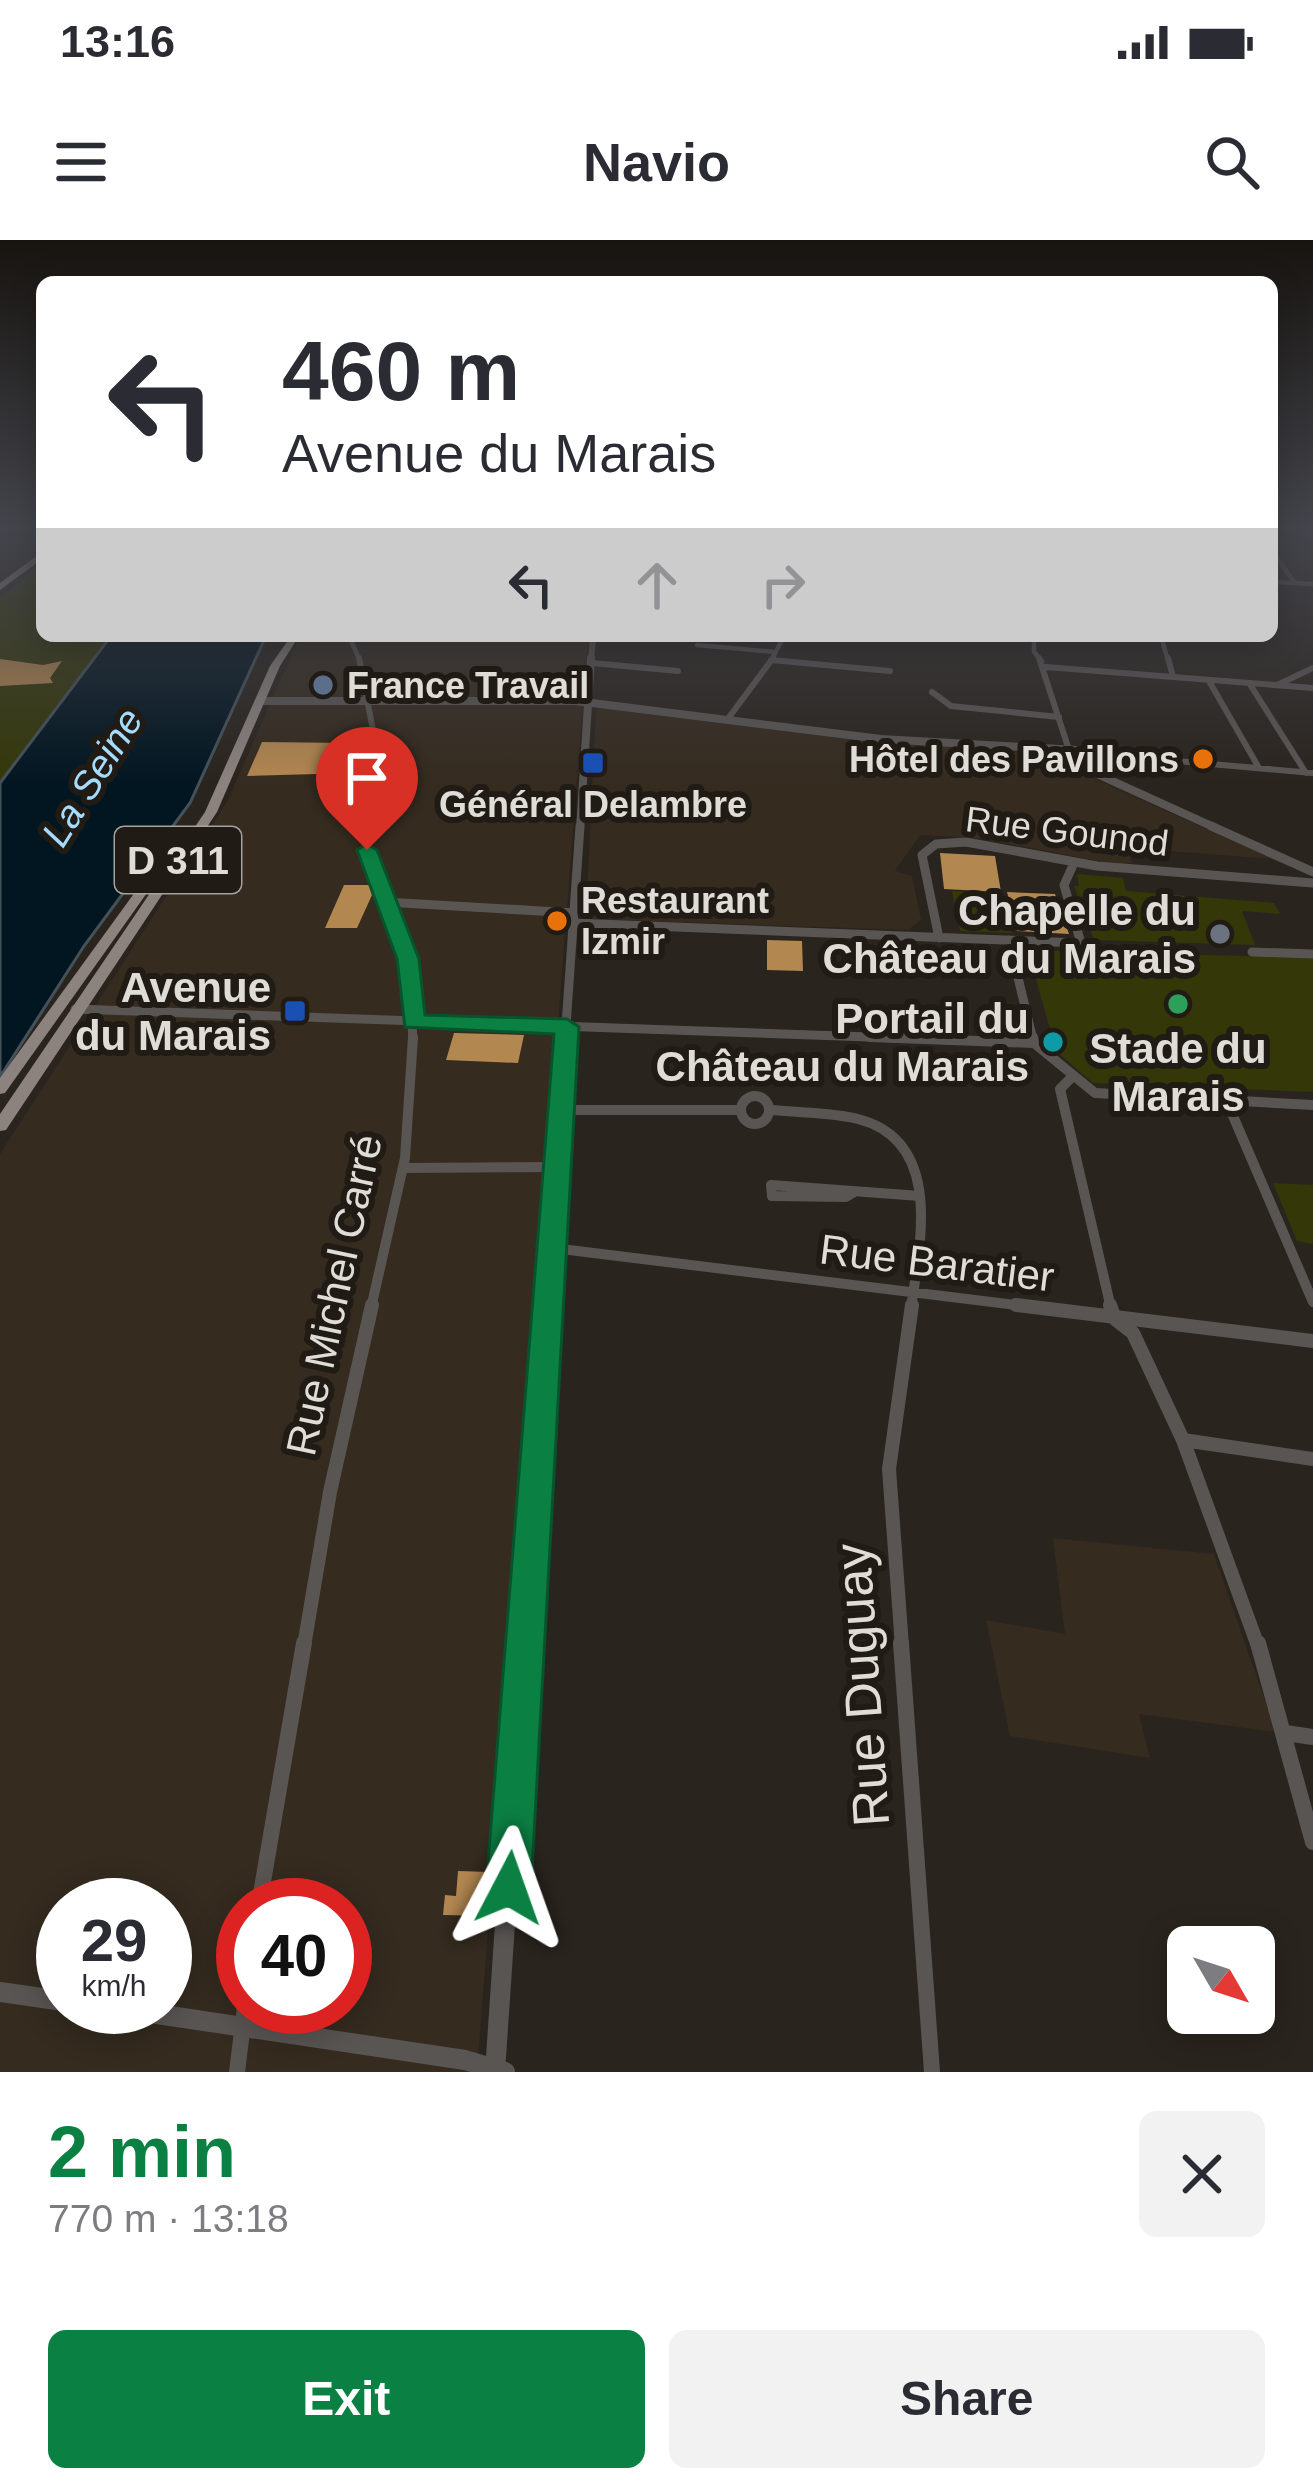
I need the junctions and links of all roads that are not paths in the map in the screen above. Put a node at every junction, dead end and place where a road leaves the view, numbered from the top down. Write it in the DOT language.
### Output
graph roads {
  1 [pos="282,642"];
  2 [pos="291,642"];
  3 [pos="352,642"];
  4 [pos="593,642"];
  5 [pos="781,642"];
  6 [pos="1034,642"];
  7 [pos="1163,642"];
  8 [pos="697,645"];
  9 [pos="773,656"];
  10 [pos="592,663"];
  11 [pos="1046,667"];
  12 [pos="1313,668"];
  13 [pos="679,671"];
  14 [pos="890,671"];
  15 [pos="1174,676"];
  16 [pos="1209,680"];
  17 [pos="1250,684"];
  18 [pos="1277,685"];
  19 [pos="1313,688"];
  20 [pos="932,692"];
  21 [pos="365,701"];
  22 [pos="253,702"];
  23 [pos="589,702"];
  24 [pos="1059,717"];
  25 [pos="727,720"];
  26 [pos="1064,752"];
  27 [pos="1092,756"];
  28 [pos="1076,763"];
  29 [pos="1259,768"];
  30 [pos="1310,773"];
  31 [pos="1074,863"];
  32 [pos="1299,866"];
  33 [pos="1313,870"];
  34 [pos="1293,881"];
  35 [pos="1313,883"];
  36 [pos="385,902"];
  37 [pos="574,918"];
  38 [pos="939,938"];
  39 [pos="1010,940"];
  40 [pos="1252,952"];
  41 [pos="1313,954"];
  42 [pos="71,984"];
  43 [pos="75,1009"];
  44 [pos="414,1022"];
  45 [pos="567,1027"];
  46 [pos="39,1030"];
  47 [pos="1034,1043"];
  48 [pos="45,1055"];
  49 [pos="1072,1077"];
  50 [pos="0,1088"];
  51 [pos="1227,1102"];
  52 [pos="1313,1105"];
  53 [pos="738,1109"];
  54 [pos="561,1110"];
  55 [pos="773,1110"];
  56 [pos="0,1126"];
  57 [pos="0,1144"];
  58 [pos="558,1167"];
  59 [pos="403,1168"];
  60 [pos="856,1191"];
  61 [pos="920,1196"];
  62 [pos="553,1247"];
  63 [pos="914,1294"];
  64 [pos="1313,1302"];
  65 [pos="1115,1319"];
  66 [pos="1313,1341"];
  67 [pos="1184,1439"];
  68 [pos="1313,1459"];
  69 [pos="1286,1733"];
  70 [pos="1313,1737"];
  71 [pos="1313,1842"];
  72 [pos="265,1878"];
  73 [pos="0,1992"];
  74 [pos="36,1997"];
  75 [pos="242,2034"];
  76 [pos="327,2034"];
  77 [pos="499,2071"];
  78 [pos="237,2072"];
  79 [pos="932,2072"];
  1 -- 22 [label="main road, D 311"];
  2 -- 22 [label="main road, D 311"];
  3 -- 21 [label="street, Rue Michel Carré"];
  4 -- 10 [label="street"];
  5 -- 9 [label="street"];
  6 -- 11 [label="street"];
  7 -- 15 [label="street"];
  8 -- 9 [label="street"];
  9 -- 14 [label="street"];
  9 -- 25 [label="street"];
  10 -- 13 [label="street"];
  10 -- 23 [label="street"];
  11 -- 15 [label="street"];
  11 -- 24 [label="street"];
  12 -- 18 [label="street"];
  15 -- 16 [label="street"];
  16 -- 17 [label="street"];
  16 -- 29 [label="street"];
  17 -- 18 [label="street"];
  17 -- 30 [label="street"];
  18 -- 19 [label="street"];
  20 -- 24 [label="street"];
  21 -- 22 [label="street"];
  21 -- 23 [label="street"];
  21 -- 36 [label="street, Rue Michel Carré"];
  22 -- 42 [label="main road, D 311"];
  22 -- 43 [label="main road, D 311"];
  23 -- 25 [label="street"];
  23 -- 37 [label="street"];
  24 -- 26 [label="street"];
  25 -- 26 [label="street"];
  26 -- 27 [label="street"];
  26 -- 28 [label="street"];
  27 -- 28 [label="street"];
  27 -- 29 [label="street"];
  27 -- 33 [label="street"];
  28 -- 32 [label="street"];
  29 -- 30 [label="street"];
  31 -- 34 [label="street, Rue Gounod"];
  31 -- 38 [label="street, Rue Gounod"];
  31 -- 39 [label="street"];
  32 -- 33 [label="street"];
  32 -- 34 [label="street"];
  34 -- 35 [label="street, Rue Gounod"];
  36 -- 37 [label="street"];
  36 -- 44 [label="street, Rue Michel Carré"];
  37 -- 38 [label="street"];
  37 -- 45 [label="street"];
  38 -- 39 [label="street"];
  39 -- 47 [label="street"];
  40 -- 41 [label="street"];
  42 -- 43 [label="main road"];
  42 -- 46 [label="main road, D 311"];
  43 -- 44 [label="street"];
  43 -- 46 [label="main road"];
  43 -- 48 [label="main road, D 311"];
  44 -- 45 [label="street"];
  44 -- 59 [label="street, Rue Michel Carré"];
  45 -- 47 [label="street"];
  45 -- 54 [label="street"];
  46 -- 50 [label="main road, D 311"];
  47 -- 49 [label="street"];
  48 -- 56 [label="main road, D 311"];
  48 -- 57 [label="main road, D 311"];
  49 -- 51 [label="street"];
  49 -- 65 [label="street"];
  51 -- 52 [label="street"];
  51 -- 64 [label="street"];
  53 -- 54 [label="street"];
  53 -- 55 [label="street"];
  53 -- 55 [label="street"];
  54 -- 58 [label="street"];
  55 -- 61 [label="street"];
  58 -- 59 [label="street"];
  58 -- 62 [label="street"];
  59 -- 72 [label="street, Rue Michel Carré"];
  60 -- 60 [label="street"];
  60 -- 61 [label="street"];
  61 -- 63 [label="street, Rue Duguay"];
  62 -- 63 [label="street, Rue Baratier"];
  62 -- 77 [label="street"];
  63 -- 65 [label="street, Rue Baratier"];
  63 -- 79 [label="street, Rue Duguay"];
  65 -- 66 [label="street, Rue Baratier"];
  65 -- 67 [label="street"];
  67 -- 68 [label="street"];
  67 -- 69 [label="street"];
  69 -- 70 [label="street"];
  69 -- 71 [label="street"];
  73 -- 74 [label="street"];
  75 -- 78 [label="street"];
  76 -- 77 [label="street"];
}
